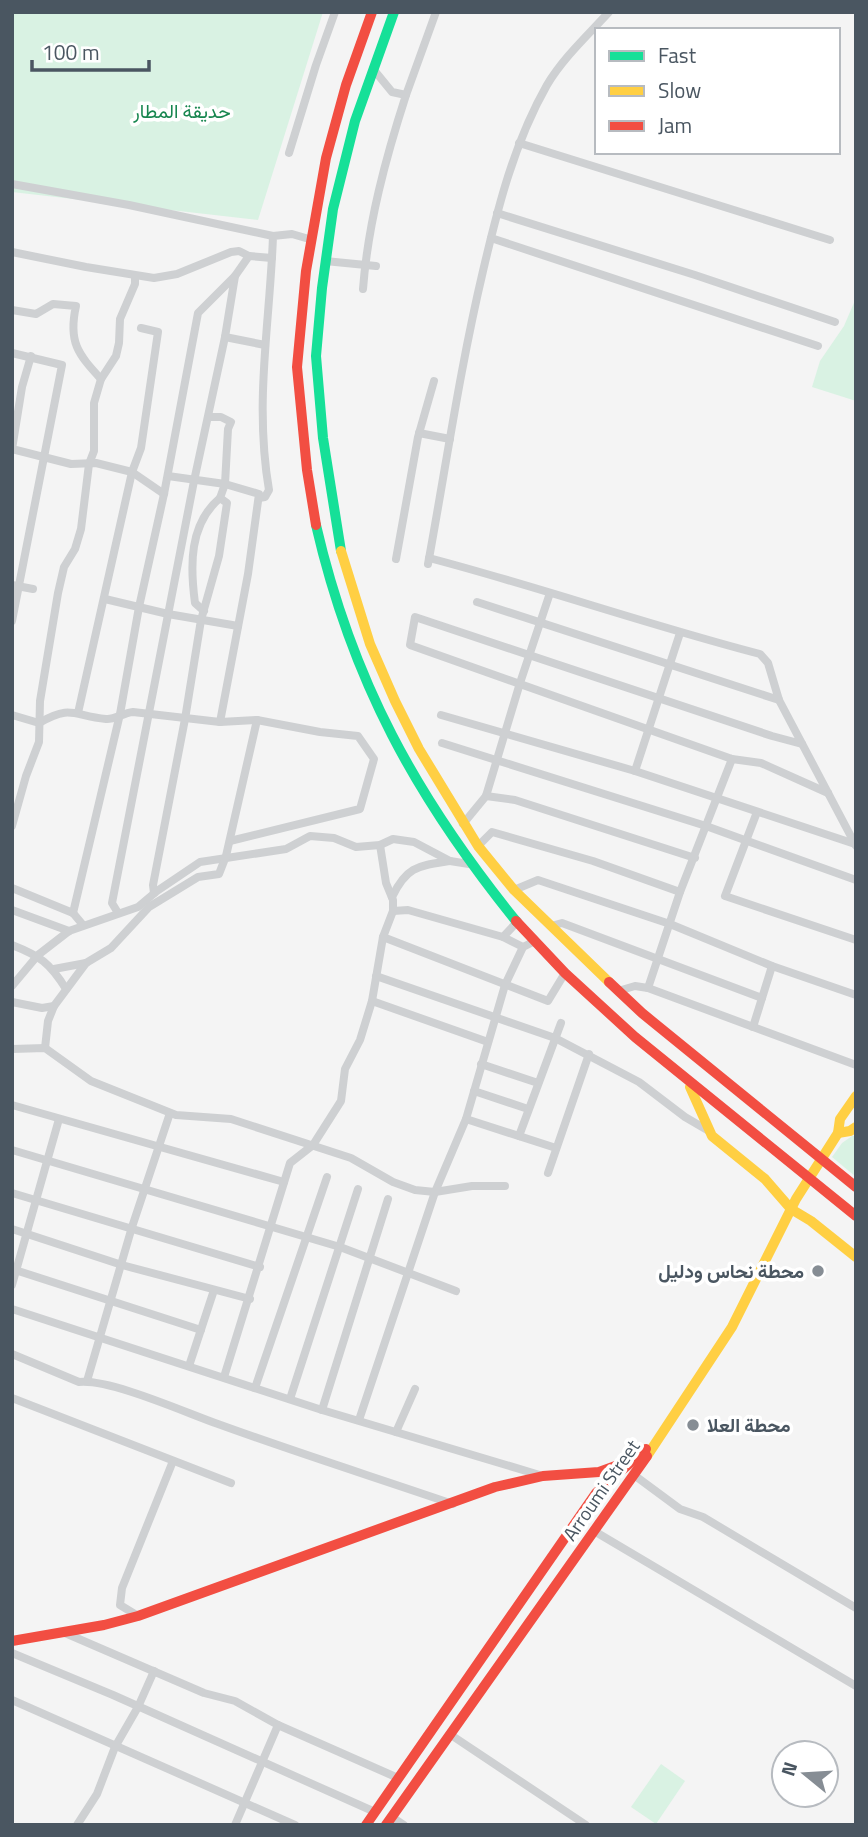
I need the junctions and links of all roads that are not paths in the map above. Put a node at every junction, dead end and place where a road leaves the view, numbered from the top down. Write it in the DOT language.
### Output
graph roads {
  1 [pos="335,12"];
  2 [pos="372,12"];
  3 [pos="394,12"];
  4 [pos="436,12"];
  5 [pos="609,12"];
  6 [pos="373,69"];
  7 [pos="406,95"];
  8 [pos="519,143"];
  9 [pos="289,153"];
  10 [pos="12,184"];
  11 [pos="497,213"];
  12 [pos="273,236"];
  13 [pos="491,238"];
  14 [pos="309,239"];
  15 [pos="830,240"];
  16 [pos="12,252"];
  17 [pos="249,256"];
  18 [pos="272,258"];
  19 [pos="326,261"];
  20 [pos="365,265"];
  21 [pos="376,266"];
  22 [pos="135,276"];
  23 [pos="235,276"];
  24 [pos="363,289"];
  25 [pos="12,310"];
  26 [pos="835,322"];
  27 [pos="141,328"];
  28 [pos="225,337"];
  29 [pos="265,345"];
  30 [pos="818,346"];
  31 [pos="12,352"];
  32 [pos="31,356"];
  33 [pos="101,379"];
  34 [pos="434,381"];
  35 [pos="209,416"];
  36 [pos="419,433"];
  37 [pos="450,439"];
  38 [pos="12,449"];
  39 [pos="94,451"];
  40 [pos="44,457"];
  41 [pos="12,458"];
  42 [pos="89,464"];
  43 [pos="109,467"];
  44 [pos="132,472"];
  45 [pos="168,475"];
  46 [pos="194,481"];
  47 [pos="225,484"];
  48 [pos="164,494"];
  49 [pos="220,498"];
  50 [pos="259,498"];
  51 [pos="396,559"];
  52 [pos="15,586"];
  53 [pos="33,589"];
  54 [pos="550,593"];
  55 [pos="105,599"];
  56 [pos="477,603"];
  57 [pos="139,607"];
  58 [pos="168,614"];
  59 [pos="203,615"];
  60 [pos="12,621"];
  61 [pos="539,624"];
  62 [pos="237,626"];
  63 [pos="680,633"];
  64 [pos="529,655"];
  65 [pos="670,664"];
  66 [pos="520,683"];
  67 [pos="659,697"];
  68 [pos="779,700"];
  69 [pos="78,713"];
  70 [pos="120,714"];
  71 [pos="12,715"];
  72 [pos="150,715"];
  73 [pos="441,715"];
  74 [pos="186,719"];
  75 [pos="257,720"];
  76 [pos="220,722"];
  77 [pos="39,723"];
  78 [pos="649,729"];
  79 [pos="505,733"];
  80 [pos="442,743"];
  81 [pos="802,744"];
  82 [pos="732,759"];
  83 [pos="498,761"];
  84 [pos="635,771"];
  85 [pos="828,793"];
  86 [pos="486,796"];
  87 [pos="718,800"];
  88 [pos="757,812"];
  89 [pos="463,824"];
  90 [pos="12,826"];
  91 [pos="706,826"];
  92 [pos="746,840"];
  93 [pos="230,841"];
  94 [pos="380,845"];
  95 [pos="855,845"];
  96 [pos="478,846"];
  97 [pos="226,856"];
  98 [pos="695,858"];
  99 [pos="450,861"];
  100 [pos="469,864"];
  101 [pos="856,880"];
  102 [pos="12,888"];
  103 [pos="514,890"];
  104 [pos="680,892"];
  105 [pos="154,893"];
  106 [pos="391,897"];
  107 [pos="12,910"];
  108 [pos="393,911"];
  109 [pos="73,913"];
  110 [pos="118,913"];
  111 [pos="518,921"];
  112 [pos="670,924"];
  113 [pos="83,925"];
  114 [pos="549,926"];
  115 [pos="69,931"];
  116 [pos="383,937"];
  117 [pos="503,937"];
  118 [pos="856,940"];
  119 [pos="535,941"];
  120 [pos="12,945"];
  121 [pos="523,947"];
  122 [pos="38,955"];
  123 [pos="658,958"];
  124 [pos="86,963"];
  125 [pos="772,966"];
  126 [pos="54,970"];
  127 [pos="565,973"];
  128 [pos="376,976"];
  129 [pos="505,985"];
  130 [pos="12,986"];
  131 [pos="648,988"];
  132 [pos="66,989"];
  133 [pos="617,991"];
  134 [pos="856,995"];
  135 [pos="762,998"];
  136 [pos="372,1001"];
  137 [pos="12,1002"];
  138 [pos="54,1006"];
  139 [pos="496,1019"];
  140 [pos="561,1023"];
  141 [pos="753,1027"];
  142 [pos="555,1038"];
  143 [pos="488,1042"];
  144 [pos="45,1048"];
  145 [pos="12,1049"];
  146 [pos="589,1055"];
  147 [pos="481,1065"];
  148 [pos="856,1065"];
  149 [pos="682,1077"];
  150 [pos="538,1083"];
  151 [pos="474,1091"];
  152 [pos="856,1096"];
  153 [pos="12,1105"];
  154 [pos="719,1106"];
  155 [pos="528,1109"];
  156 [pos="170,1113"];
  157 [pos="60,1119"];
  158 [pos="466,1119"];
  159 [pos="707,1128"];
  160 [pos="855,1128"];
  161 [pos="838,1133"];
  162 [pos="519,1136"];
  163 [pos="313,1145"];
  164 [pos="159,1146"];
  165 [pos="556,1148"];
  166 [pos="12,1150"];
  167 [pos="49,1160"];
  168 [pos="548,1172"];
  169 [pos="327,1177"];
  170 [pos="284,1182"];
  171 [pos="505,1186"];
  172 [pos="856,1186"];
  173 [pos="358,1189"];
  174 [pos="145,1190"];
  175 [pos="435,1192"];
  176 [pos="12,1193"];
  177 [pos="388,1199"];
  178 [pos="36,1200"];
  179 [pos="792,1209"];
  180 [pos="856,1216"];
  181 [pos="271,1226"];
  182 [pos="132,1227"];
  183 [pos="12,1229"];
  184 [pos="27,1235"];
  185 [pos="307,1237"];
  186 [pos="340,1247"];
  187 [pos="856,1258"];
  188 [pos="370,1259"];
  189 [pos="122,1265"];
  190 [pos="260,1266"];
  191 [pos="15,1270"];
  192 [pos="407,1271"];
  193 [pos="12,1285"];
  194 [pos="214,1290"];
  195 [pos="456,1291"];
  196 [pos="112,1299"];
  197 [pos="250,1299"];
  198 [pos="12,1309"];
  199 [pos="201,1330"];
  200 [pos="100,1337"];
  201 [pos="12,1354"];
  202 [pos="189,1366"];
  203 [pos="224,1377"];
  204 [pos="87,1381"];
  205 [pos="255,1388"];
  206 [pos="415,1389"];
  207 [pos="12,1398"];
  208 [pos="290,1399"];
  209 [pos="322,1410"];
  210 [pos="359,1420"];
  211 [pos="396,1432"];
  212 [pos="660,1437"];
  213 [pos="634,1460"];
  214 [pos="173,1461"];
  215 [pos="634,1475"];
  216 [pos="543,1476"];
  217 [pos="231,1483"];
  218 [pos="453,1504"];
  219 [pos="594,1531"];
  220 [pos="856,1608"];
  221 [pos="138,1616"];
  222 [pos="63,1632"];
  223 [pos="12,1641"];
  224 [pos="12,1653"];
  225 [pos="154,1671"];
  226 [pos="856,1686"];
  227 [pos="12,1700"];
  228 [pos="138,1707"];
  229 [pos="278,1725"];
  230 [pos="451,1735"];
  231 [pos="115,1747"];
  232 [pos="263,1763"];
  233 [pos="398,1778"];
  234 [pos="244,1802"];
  235 [pos="374,1812"];
  236 [pos="389,1821"];
  237 [pos="77,1825"];
  238 [pos="235,1825"];
  239 [pos="295,1825"];
  240 [pos="366,1825"];
  241 [pos="404,1825"];
  242 [pos="586,1825"];
  1 -- 9 [label="street"];
  2 -- 14 [label="main road"];
  3 -- 6 [label="main road"];
  4 -- 7 [label="street"];
  5 -- 8 [label="street"];
  6 -- 7 [label="street"];
  6 -- 19 [label="main road"];
  7 -- 20 [label="street"];
  8 -- 11 [label="street"];
  8 -- 15 [label="street"];
  10 -- 12 [label="street"];
  11 -- 13 [label="street"];
  11 -- 26 [label="street"];
  12 -- 14 [label="street"];
  12 -- 18 [label="street"];
  13 -- 30 [label="street"];
  13 -- 37 [label="street"];
  14 -- 100 [label="main road"];
  16 -- 22 [label="street"];
  17 -- 18 [label="street"];
  17 -- 22 [label="street"];
  17 -- 23 [label="street"];
  18 -- 29 [label="street"];
  19 -- 20 [label="street"];
  19 -- 89 [label="main road"];
  20 -- 21 [label="street"];
  20 -- 24 [label="street"];
  22 -- 33 [label="street"];
  23 -- 28 [label="street"];
  23 -- 45 [label="street"];
  25 -- 33 [label="street"];
  27 -- 44 [label="street"];
  28 -- 29 [label="street"];
  28 -- 35 [label="street"];
  29 -- 50 [label="street"];
  31 -- 32 [label="street"];
  32 -- 38 [label="street"];
  32 -- 40 [label="street"];
  33 -- 39 [label="street"];
  34 -- 36 [label="street"];
  35 -- 46 [label="street"];
  35 -- 47 [label="street"];
  36 -- 37 [label="street"];
  36 -- 51 [label="street"];
  37 -- 54 [label="street"];
  38 -- 40 [label="street"];
  38 -- 41 [label="street"];
  39 -- 42 [label="street"];
  39 -- 43 [label="street"];
  40 -- 42 [label="street"];
  40 -- 52 [label="street"];
  42 -- 43 [label="street"];
  42 -- 77 [label="street"];
  43 -- 44 [label="street"];
  44 -- 48 [label="street"];
  44 -- 55 [label="street"];
  45 -- 46 [label="street"];
  45 -- 48 [label="street"];
  46 -- 47 [label="street"];
  46 -- 58 [label="street"];
  47 -- 49 [label="street"];
  47 -- 50 [label="street"];
  48 -- 57 [label="street"];
  49 -- 59 [label="street"];
  49 -- 59 [label="street"];
  50 -- 62 [label="street"];
  52 -- 53 [label="street"];
  52 -- 60 [label="street"];
  54 -- 61 [label="street"];
  54 -- 63 [label="street"];
  55 -- 57 [label="street"];
  55 -- 69 [label="street"];
  56 -- 61 [label="street"];
  57 -- 58 [label="street"];
  57 -- 70 [label="street"];
  58 -- 59 [label="street"];
  58 -- 72 [label="street"];
  59 -- 62 [label="street"];
  59 -- 74 [label="street"];
  61 -- 64 [label="street"];
  61 -- 65 [label="street"];
  62 -- 76 [label="street"];
  63 -- 65 [label="street"];
  63 -- 68 [label="street"];
  64 -- 66 [label="street"];
  64 -- 66 [label="street"];
  64 -- 67 [label="street"];
  65 -- 67 [label="street"];
  65 -- 68 [label="street"];
  66 -- 78 [label="street"];
  66 -- 79 [label="street"];
  67 -- 78 [label="street"];
  67 -- 81 [label="street"];
  68 -- 81 [label="street"];
  69 -- 70 [label="street"];
  69 -- 77 [label="street"];
  70 -- 72 [label="street"];
  70 -- 109 [label="street"];
  71 -- 77 [label="street"];
  72 -- 74 [label="street"];
  72 -- 110 [label="street"];
  73 -- 79 [label="street"];
  74 -- 76 [label="street"];
  74 -- 105 [label="street"];
  75 -- 76 [label="street"];
  75 -- 93 [label="street"];
  75 -- 93 [label="street"];
  77 -- 90 [label="street"];
  78 -- 82 [label="street"];
  78 -- 84 [label="street"];
  79 -- 83 [label="street"];
  79 -- 84 [label="street"];
  80 -- 83 [label="street"];
  81 -- 85 [label="street"];
  82 -- 85 [label="street"];
  82 -- 87 [label="street"];
  83 -- 86 [label="street"];
  83 -- 91 [label="street"];
  84 -- 87 [label="street"];
  85 -- 95 [label="street"];
  86 -- 89 [label="street"];
  86 -- 98 [label="street"];
  87 -- 88 [label="street"];
  87 -- 91 [label="street"];
  88 -- 92 [label="street"];
  88 -- 95 [label="street"];
  89 -- 96 [label="main road"];
  91 -- 92 [label="street"];
  91 -- 98 [label="street"];
  92 -- 101 [label="street"];
  92 -- 118 [label="street"];
  93 -- 97 [label="street"];
  94 -- 97 [label="street"];
  94 -- 99 [label="street"];
  94 -- 106 [label="street"];
  96 -- 103 [label="main road"];
  96 -- 104 [label="street"];
  97 -- 105 [label="street"];
  97 -- 124 [label="street"];
  98 -- 104 [label="street"];
  99 -- 100 [label="street"];
  99 -- 106 [label="street"];
  100 -- 111 [label="main road"];
  102 -- 109 [label="street"];
  103 -- 112 [label="street"];
  103 -- 114 [label="main road"];
  104 -- 112 [label="street"];
  105 -- 110 [label="street"];
  106 -- 108 [label="street"];
  107 -- 115 [label="street"];
  108 -- 116 [label="street"];
  108 -- 117 [label="street"];
  109 -- 113 [label="street"];
  110 -- 113 [label="street"];
  111 -- 117 [label="street"];
  111 -- 119 [label="main road"];
  112 -- 123 [label="street"];
  112 -- 125 [label="street"];
  113 -- 115 [label="street"];
  114 -- 123 [label="street"];
  114 -- 133 [label="main road"];
  115 -- 122 [label="street"];
  116 -- 128 [label="street"];
  116 -- 129 [label="street"];
  117 -- 121 [label="street"];
  119 -- 121 [label="street"];
  119 -- 127 [label="main road"];
  120 -- 122 [label="street"];
  121 -- 129 [label="street"];
  122 -- 126 [label="street"];
  122 -- 130 [label="street"];
  123 -- 131 [label="street"];
  123 -- 135 [label="street"];
  124 -- 126 [label="street"];
  124 -- 132 [label="street"];
  125 -- 134 [label="street"];
  125 -- 135 [label="street"];
  126 -- 132 [label="street"];
  127 -- 129 [label="street"];
  127 -- 149 [label="main road"];
  128 -- 136 [label="street"];
  128 -- 139 [label="street"];
  129 -- 139 [label="street"];
  131 -- 133 [label="street"];
  131 -- 141 [label="street"];
  132 -- 138 [label="street"];
  133 -- 172 [label="main road"];
  135 -- 141 [label="street"];
  136 -- 143 [label="street"];
  136 -- 163 [label="street"];
  137 -- 138 [label="street"];
  138 -- 144 [label="street"];
  139 -- 142 [label="street"];
  139 -- 143 [label="street"];
  140 -- 142 [label="street"];
  141 -- 148 [label="street"];
  142 -- 146 [label="street"];
  142 -- 150 [label="street"];
  143 -- 147 [label="street"];
  144 -- 145 [label="street"];
  144 -- 156 [label="street"];
  146 -- 159 [label="street"];
  146 -- 165 [label="street"];
  147 -- 150 [label="street"];
  147 -- 151 [label="street"];
  149 -- 154 [label="main road"];
  149 -- 159 [label="main road"];
  150 -- 155 [label="street"];
  151 -- 155 [label="street"];
  151 -- 158 [label="street"];
  152 -- 161 [label="main road"];
  153 -- 157 [label="street"];
  154 -- 159 [label="main road"];
  154 -- 180 [label="main road"];
  155 -- 162 [label="street"];
  156 -- 163 [label="street"];
  156 -- 164 [label="street"];
  157 -- 164 [label="street"];
  157 -- 167 [label="street"];
  158 -- 162 [label="street"];
  158 -- 175 [label="street"];
  159 -- 179 [label="main road"];
  160 -- 161 [label="main road"];
  161 -- 179 [label="main road"];
  162 -- 165 [label="street"];
  163 -- 170 [label="street"];
  163 -- 175 [label="street"];
  164 -- 170 [label="street"];
  164 -- 174 [label="street"];
  165 -- 168 [label="street"];
  166 -- 167 [label="street"];
  167 -- 174 [label="street"];
  167 -- 178 [label="street"];
  169 -- 185 [label="street"];
  170 -- 181 [label="street"];
  171 -- 175 [label="street"];
  173 -- 186 [label="street"];
  174 -- 181 [label="street"];
  174 -- 182 [label="street"];
  175 -- 192 [label="street"];
  176 -- 178 [label="street"];
  177 -- 188 [label="street"];
  178 -- 182 [label="street"];
  178 -- 184 [label="street"];
  179 -- 187 [label="main road"];
  179 -- 212 [label="main road"];
  181 -- 185 [label="street"];
  181 -- 190 [label="street"];
  182 -- 189 [label="street"];
  182 -- 190 [label="street"];
  183 -- 184 [label="street"];
  184 -- 189 [label="street"];
  184 -- 191 [label="street"];
  185 -- 186 [label="street"];
  185 -- 205 [label="street"];
  186 -- 188 [label="street"];
  186 -- 208 [label="street"];
  188 -- 192 [label="street"];
  188 -- 209 [label="street"];
  189 -- 194 [label="street"];
  189 -- 196 [label="street"];
  190 -- 197 [label="street"];
  191 -- 193 [label="street"];
  191 -- 196 [label="street"];
  192 -- 195 [label="street"];
  192 -- 210 [label="street"];
  194 -- 197 [label="street"];
  194 -- 199 [label="street"];
  196 -- 199 [label="street"];
  196 -- 200 [label="street"];
  197 -- 203 [label="street"];
  198 -- 200 [label="street"];
  199 -- 202 [label="street"];
  200 -- 202 [label="street"];
  200 -- 204 [label="street"];
  201 -- 204 [label="street"];
  202 -- 203 [label="street"];
  203 -- 205 [label="street"];
  204 -- 218 [label="street"];
  205 -- 208 [label="street"];
  206 -- 211 [label="street"];
  207 -- 214 [label="street"];
  208 -- 209 [label="street"];
  209 -- 210 [label="street"];
  210 -- 211 [label="street"];
  211 -- 216 [label="street"];
  212 -- 213 [label="main road, Arroumi Street"];
  212 -- 215 [label="main road, Arroumi Street"];
  213 -- 216 [label="main road"];
  213 -- 233 [label="main road, Arroumi Street"];
  214 -- 217 [label="street"];
  214 -- 221 [label="street"];
  215 -- 219 [label="main road, Arroumi Street"];
  215 -- 220 [label="street"];
  216 -- 218 [label="main road"];
  218 -- 221 [label="main road"];
  219 -- 226 [label="street"];
  219 -- 230 [label="main road, Arroumi Street"];
  221 -- 222 [label="main road"];
  222 -- 223 [label="main road"];
  222 -- 225 [label="street"];
  224 -- 228 [label="street"];
  225 -- 228 [label="street"];
  225 -- 229 [label="street"];
  227 -- 231 [label="street"];
  228 -- 231 [label="street"];
  228 -- 232 [label="street"];
  229 -- 232 [label="street"];
  229 -- 233 [label="street"];
  230 -- 236 [label="main road, Arroumi Street"];
  230 -- 242 [label="street"];
  231 -- 234 [label="street"];
  231 -- 237 [label="street"];
  232 -- 234 [label="street"];
  232 -- 235 [label="street"];
  233 -- 235 [label="main road, Arroumi Street"];
  234 -- 238 [label="street"];
  234 -- 239 [label="street"];
  235 -- 240 [label="main road, Arroumi Street"];
  236 -- 241 [label="street"];
}
